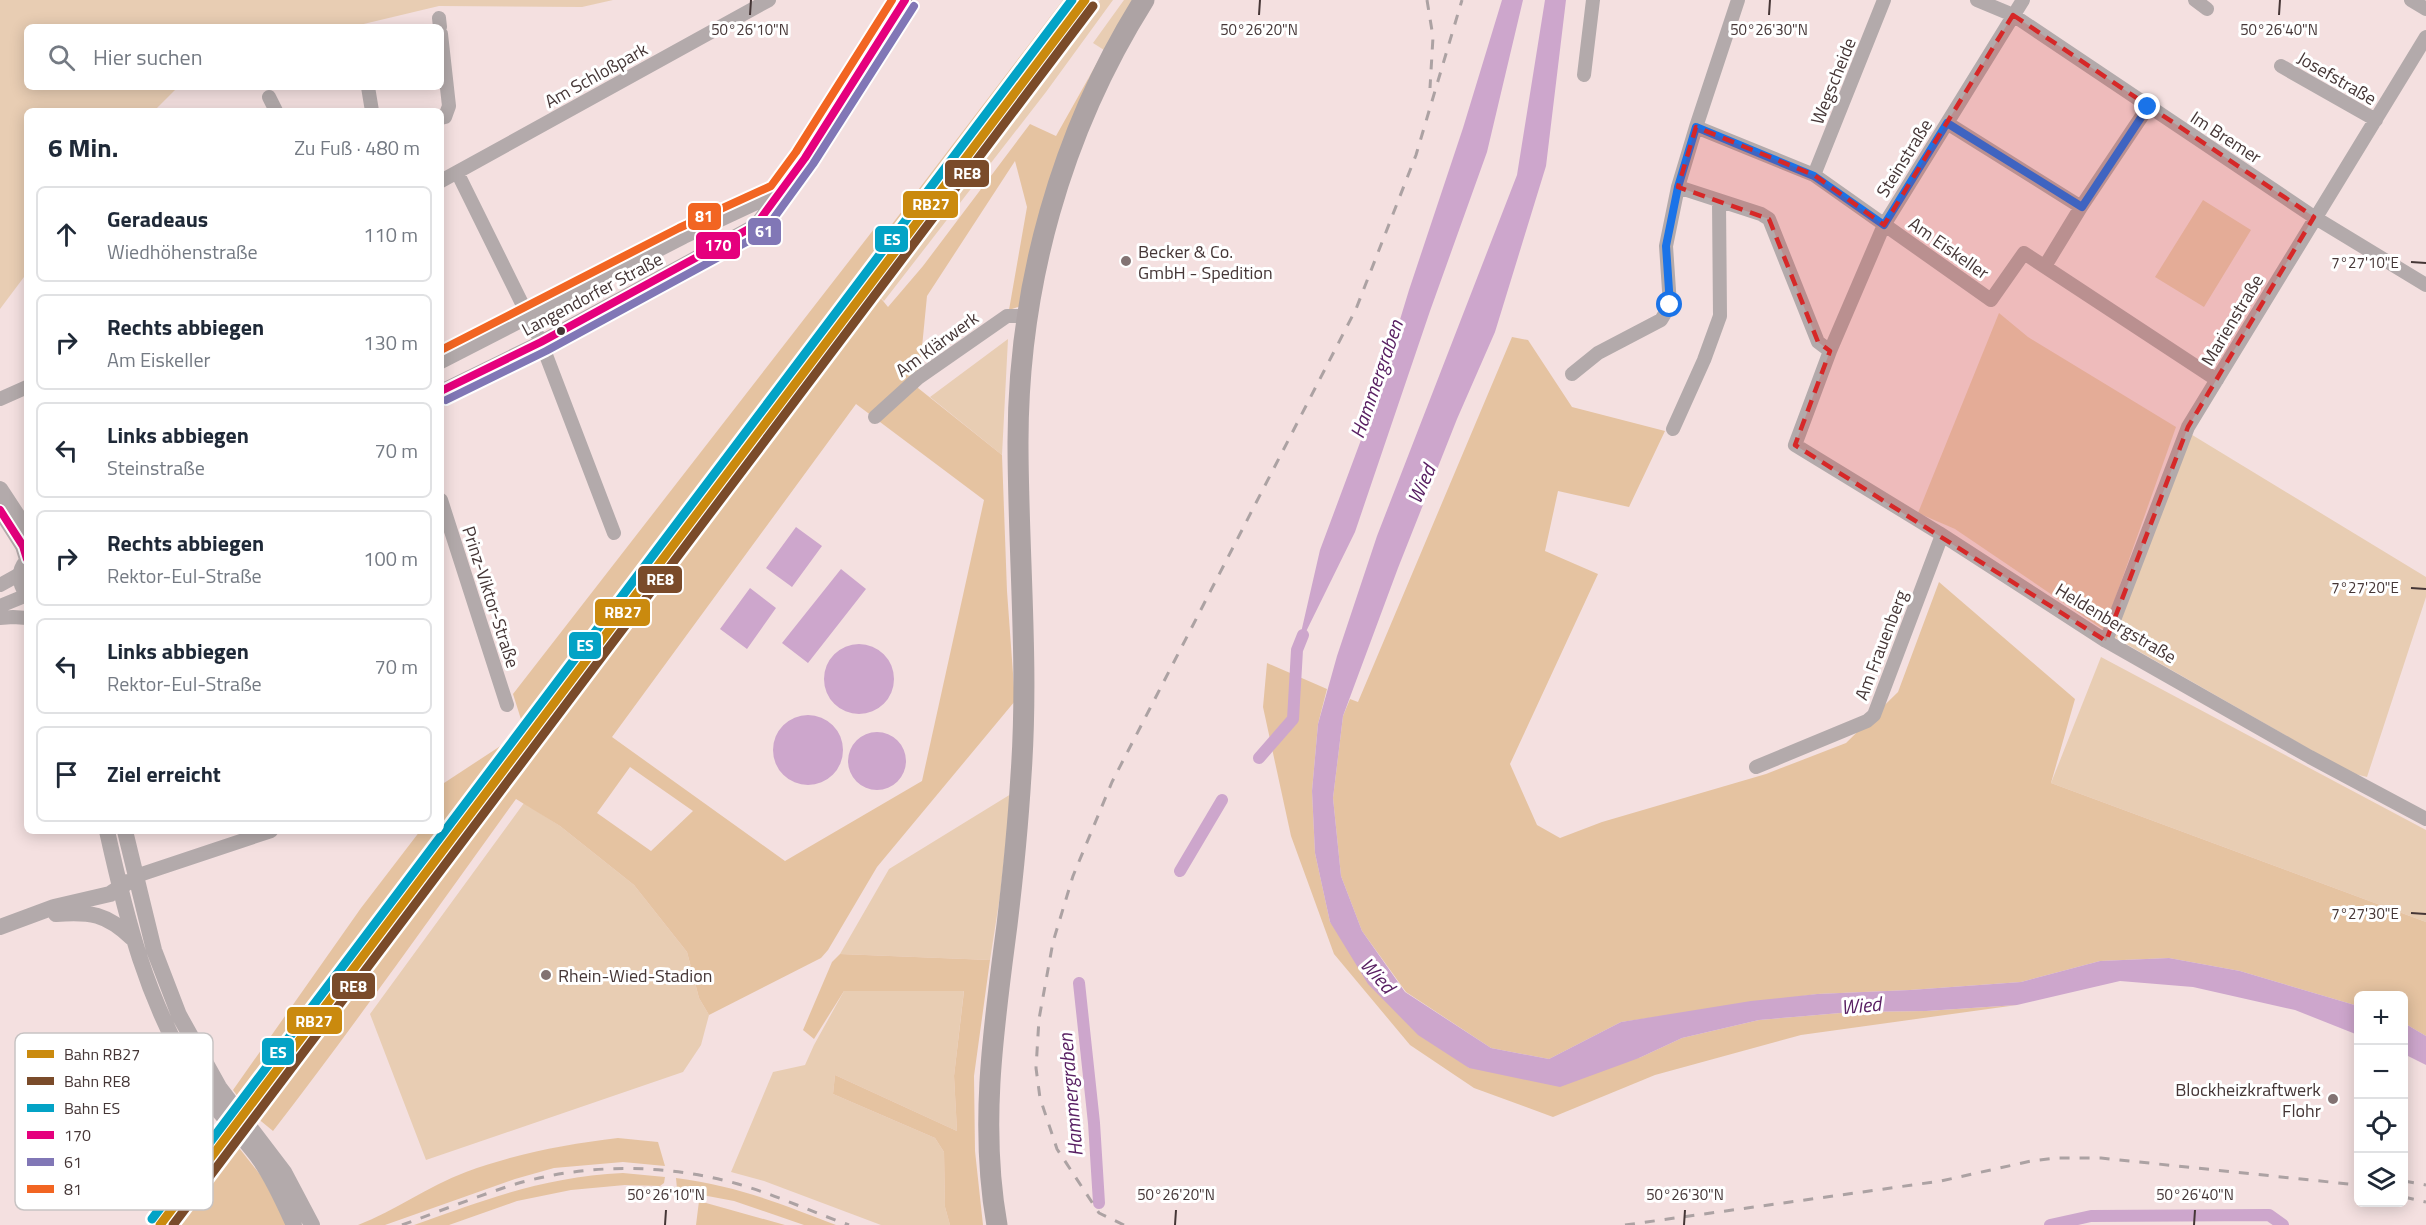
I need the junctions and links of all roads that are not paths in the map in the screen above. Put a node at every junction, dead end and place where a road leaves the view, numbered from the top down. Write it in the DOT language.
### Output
graph roads {
  1 [pos="769,0"];
  2 [pos="905,0"];
  3 [pos="1144,0"];
  4 [pos="1593,0"];
  5 [pos="1738,0"];
  6 [pos="1884,0"];
  7 [pos="1977,0"];
  8 [pos="2023,0"];
  9 [pos="2194,0"];
  10 [pos="2411,0"];
  11 [pos="2207,9"];
  12 [pos="2426,9"];
  13 [pos="2013,15"];
  14 [pos="2426,37"];
  15 [pos="444,61"];
  16 [pos="2281,66"];
  17 [pos="1584,75"];
  18 [pos="368,90"];
  19 [pos="268,97"];
  20 [pos="2148,107"];
  21 [pos="274,108"];
  22 [pos="372,108"];
  23 [pos="444,117"];
  24 [pos="2376,120"];
  25 [pos="1947,123"];
  26 [pos="1696,127"];
  27 [pos="458,172"];
  28 [pos="1814,176"];
  29 [pos="444,179"];
  30 [pos="1678,187"];
  31 [pos="778,194"];
  32 [pos="1719,201"];
  33 [pos="2082,207"];
  34 [pos="2314,217"];
  35 [pos="1884,225"];
  36 [pos="2045,266"];
  37 [pos="2426,285"];
  38 [pos="528,316"];
  39 [pos="1027,316"];
  40 [pos="542,342"];
  41 [pos="1830,351"];
  42 [pos="444,360"];
  43 [pos="1572,374"];
  44 [pos="2217,380"];
  45 [pos="24,388"];
  46 [pos="444,390"];
  47 [pos="0,399"];
  48 [pos="875,417"];
  49 [pos="1673,429"];
  50 [pos="1795,445"];
  51 [pos="2,499"];
  52 [pos="444,509"];
  53 [pos="24,515"];
  54 [pos="24,526"];
  55 [pos="614,533"];
  56 [pos="1942,535"];
  57 [pos="24,555"];
  58 [pos="24,565"];
  59 [pos="24,569"];
  60 [pos="0,585"];
  61 [pos="24,590"];
  62 [pos="24,596"];
  63 [pos="0,606"];
  64 [pos="0,618"];
  65 [pos="24,618"];
  66 [pos="2106,641"];
  67 [pos="507,705"];
  68 [pos="1756,768"];
  69 [pos="2426,819"];
  70 [pos="108,834"];
  71 [pos="126,834"];
  72 [pos="262,834"];
  73 [pos="136,876"];
  74 [pos="120,888"];
  75 [pos="25,917"];
  76 [pos="147,925"];
  77 [pos="0,927"];
  78 [pos="131,932"];
  79 [pos="171,1033"];
  80 [pos="190,1033"];
  81 [pos="213,1076"];
  82 [pos="213,1104"];
  83 [pos="294,1225"];
  84 [pos="312,1225"];
  85 [pos="998,1225"];
  1 -- 27 [label="street, Am Schloßpark"];
  2 -- 31 [label="street, Langendorfer Straße"];
  3 -- 39 [label="main road"];
  4 -- 17 [label="street"];
  5 -- 26 [label="street"];
  6 -- 28 [label="street, Wegscheide"];
  7 -- 13 [label="street, Im Bremer"];
  8 -- 13 [label="street, Steinstraße"];
  9 -- 11 [label="street"];
  10 -- 12 [label="street"];
  13 -- 20 [label="street, Im Bremer"];
  13 -- 25 [label="street, Steinstraße"];
  14 -- 24 [label="street, Marienstraße"];
  15 -- 23 [label="street"];
  16 -- 24 [label="street, Josefstraße"];
  18 -- 22 [label="street"];
  19 -- 21 [label="street"];
  20 -- 33 [label="street"];
  20 -- 34 [label="street, Im Bremer"];
  24 -- 34 [label="street, Marienstraße"];
  25 -- 33 [label="street"];
  25 -- 35 [label="street, Steinstraße"];
  26 -- 28 [label="street, Am Eiskeller"];
  26 -- 30 [label="street"];
  27 -- 29 [label="street, Am Schloßpark"];
  27 -- 38 [label="street"];
  28 -- 35 [label="street, Am Eiskeller"];
  30 -- 32 [label="street"];
  30 -- 43 [label="street"];
  31 -- 38 [label="street, Langendorfer Straße"];
  31 -- 40 [label="street, Langendorfer Straße"];
  32 -- 41 [label="street"];
  32 -- 49 [label="street"];
  33 -- 36 [label="street"];
  34 -- 37 [label="street, Im Bremer"];
  34 -- 44 [label="street, Marienstraße"];
  35 -- 36 [label="street, Am Eiskeller"];
  35 -- 41 [label="street, Steinstraße"];
  36 -- 44 [label="street, Am Eiskeller"];
  38 -- 40 [label="street"];
  38 -- 42 [label="street, Langendorfer Straße"];
  39 -- 48 [label="street, Am Klärwerk"];
  39 -- 85 [label="main road"];
  40 -- 46 [label="street, Langendorfer Straße"];
  40 -- 55 [label="street"];
  41 -- 50 [label="street, Steinstraße"];
  44 -- 66 [label="street, Marienstraße"];
  45 -- 47 [label="street"];
  50 -- 56 [label="street, Heldenbergstraße"];
  51 -- 53 [label="street"];
  51 -- 54 [label="street"];
  51 -- 57 [label="street"];
  52 -- 67 [label="street, Prinz-Viktor-Straße"];
  56 -- 66 [label="street, Heldenbergstraße"];
  56 -- 68 [label="street, Am Frauenberg"];
  58 -- 60 [label="street"];
  59 -- 61 [label="street"];
  62 -- 63 [label="street"];
  64 -- 65 [label="street"];
  66 -- 69 [label="street, Heldenbergstraße"];
  70 -- 74 [label="street"];
  71 -- 73 [label="street"];
  72 -- 73 [label="street"];
  73 -- 74 [label="street"];
  73 -- 76 [label="street"];
  74 -- 75 [label="street"];
  74 -- 78 [label="street"];
  75 -- 77 [label="street"];
  75 -- 78 [label="street"];
  76 -- 78 [label="street"];
  76 -- 80 [label="street"];
  78 -- 79 [label="street"];
  81 -- 84 [label="street"];
  82 -- 83 [label="street"];
}
